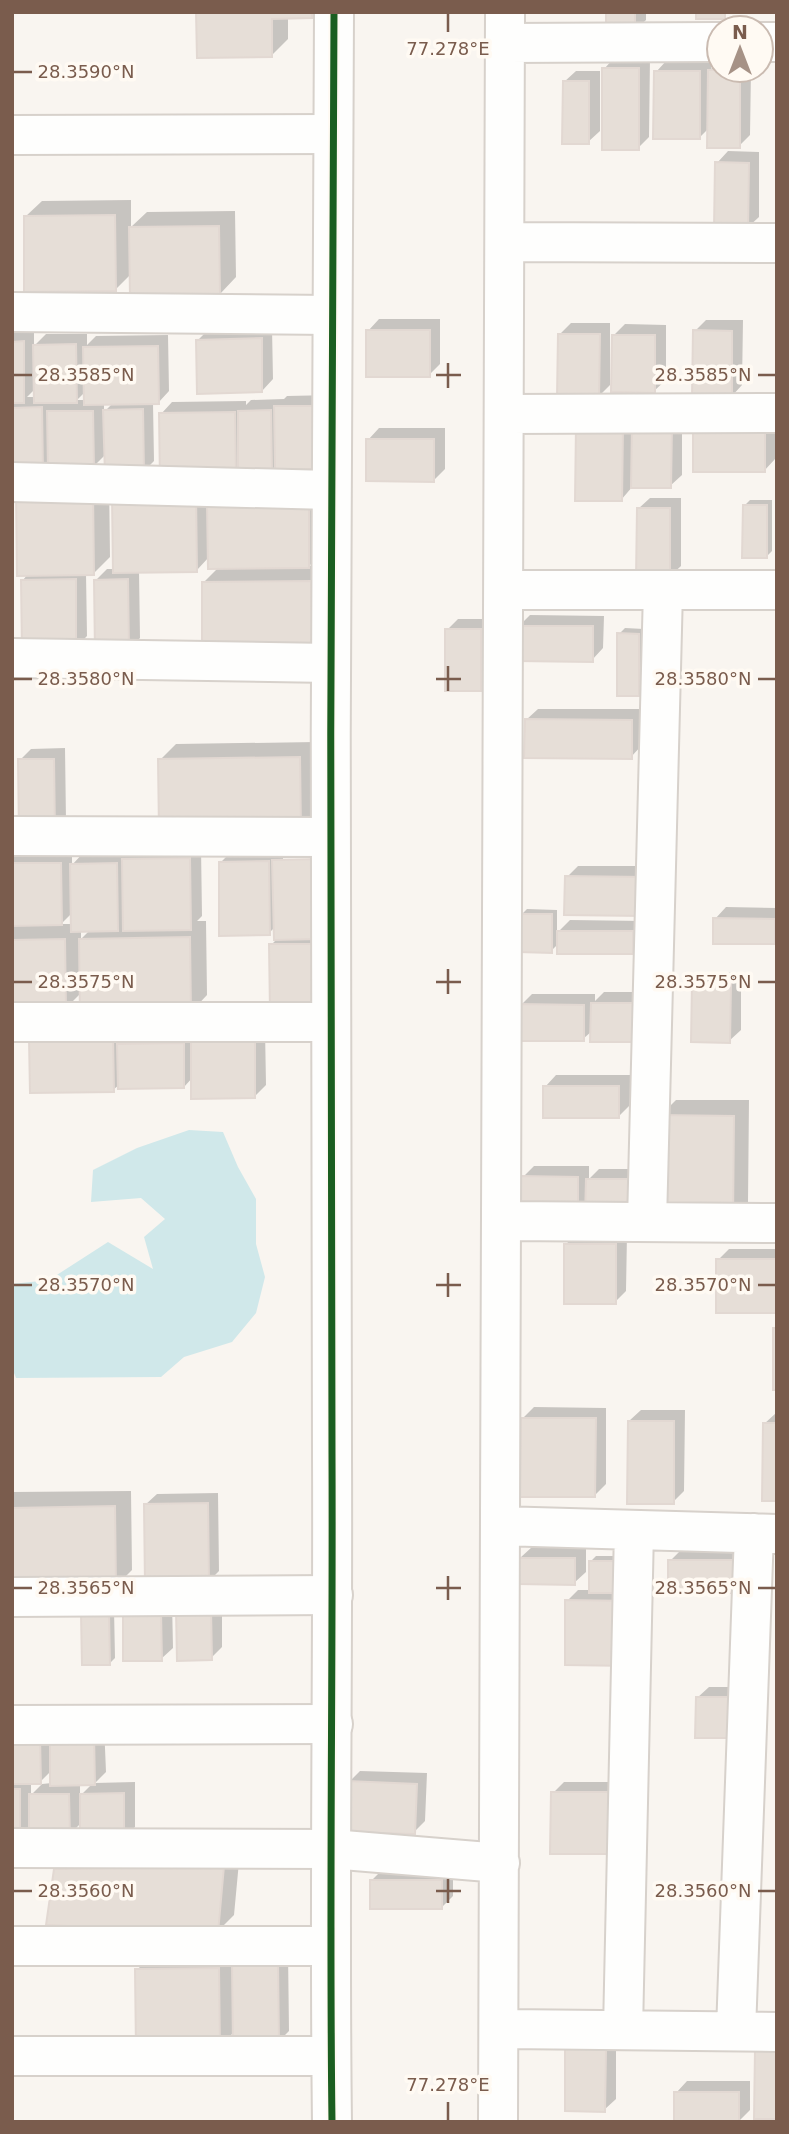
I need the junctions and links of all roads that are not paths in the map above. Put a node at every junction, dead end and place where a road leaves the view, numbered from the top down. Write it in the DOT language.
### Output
graph roads {
  1 [pos="334,12"];
  2 [pos="505,28"];
  3 [pos="705,41"];
  4 [pos="332,134"];
  5 [pos="12,135"];
  6 [pos="505,242"];
  7 [pos="777,243"];
  8 [pos="12,312"];
  9 [pos="331,315"];
  10 [pos="777,412"];
  11 [pos="504,414"];
  12 [pos="12,482"];
  13 [pos="330,490"];
  14 [pos="504,590"];
  15 [pos="663,590"];
  16 [pos="777,590"];
  17 [pos="12,658"];
  18 [pos="330,663"];
  19 [pos="12,836"];
  20 [pos="330,837"];
  21 [pos="12,1021"];
  22 [pos="331,1022"];
  23 [pos="502,1221"];
  24 [pos="647,1222"];
  25 [pos="777,1223"];
  26 [pos="501,1526"];
  27 [pos="634,1530"];
  28 [pos="765,1534"];
  29 [pos="332,1595"];
  30 [pos="12,1597"];
  31 [pos="332,1724"];
  32 [pos="12,1725"];
  33 [pos="12,1849"];
  34 [pos="331,1849"];
  35 [pos="500,1863"];
  36 [pos="12,1946"];
  37 [pos="330,1946"];
  38 [pos="499,2029"];
  39 [pos="623,2030"];
  40 [pos="736,2031"];
  41 [pos="777,2032"];
  42 [pos="12,2056"];
  43 [pos="331,2056"];
  44 [pos="332,2122"];
  45 [pos="498,2122"];
  1 -- 4 [label="street"];
  2 -- 3 [label="street"];
  2 -- 6 [label="street"];
  4 -- 5 [label="street"];
  4 -- 9 [label="street"];
  6 -- 7 [label="street"];
  6 -- 11 [label="street"];
  8 -- 9 [label="street"];
  9 -- 13 [label="street"];
  10 -- 11 [label="street"];
  11 -- 14 [label="street"];
  12 -- 13 [label="street"];
  13 -- 18 [label="street"];
  14 -- 15 [label="street"];
  14 -- 23 [label="street"];
  15 -- 16 [label="street"];
  15 -- 24 [label="street"];
  17 -- 18 [label="street"];
  18 -- 20 [label="street"];
  19 -- 20 [label="street"];
  20 -- 22 [label="street"];
  21 -- 22 [label="street"];
  22 -- 29 [label="street"];
  23 -- 24 [label="street"];
  23 -- 26 [label="street"];
  24 -- 25 [label="street"];
  26 -- 27 [label="street"];
  26 -- 35 [label="street"];
  27 -- 28 [label="street"];
  27 -- 39 [label="street"];
  28 -- 40 [label="street"];
  29 -- 30 [label="street"];
  29 -- 31 [label="street"];
  31 -- 32 [label="street"];
  31 -- 34 [label="street"];
  33 -- 34 [label="street"];
  34 -- 35 [label="street"];
  34 -- 37 [label="street"];
  35 -- 38 [label="street"];
  36 -- 37 [label="street"];
  37 -- 43 [label="street"];
  38 -- 39 [label="street"];
  38 -- 45 [label="street"];
  39 -- 40 [label="street"];
  40 -- 41 [label="street"];
  42 -- 43 [label="street"];
  43 -- 44 [label="street"];
}
